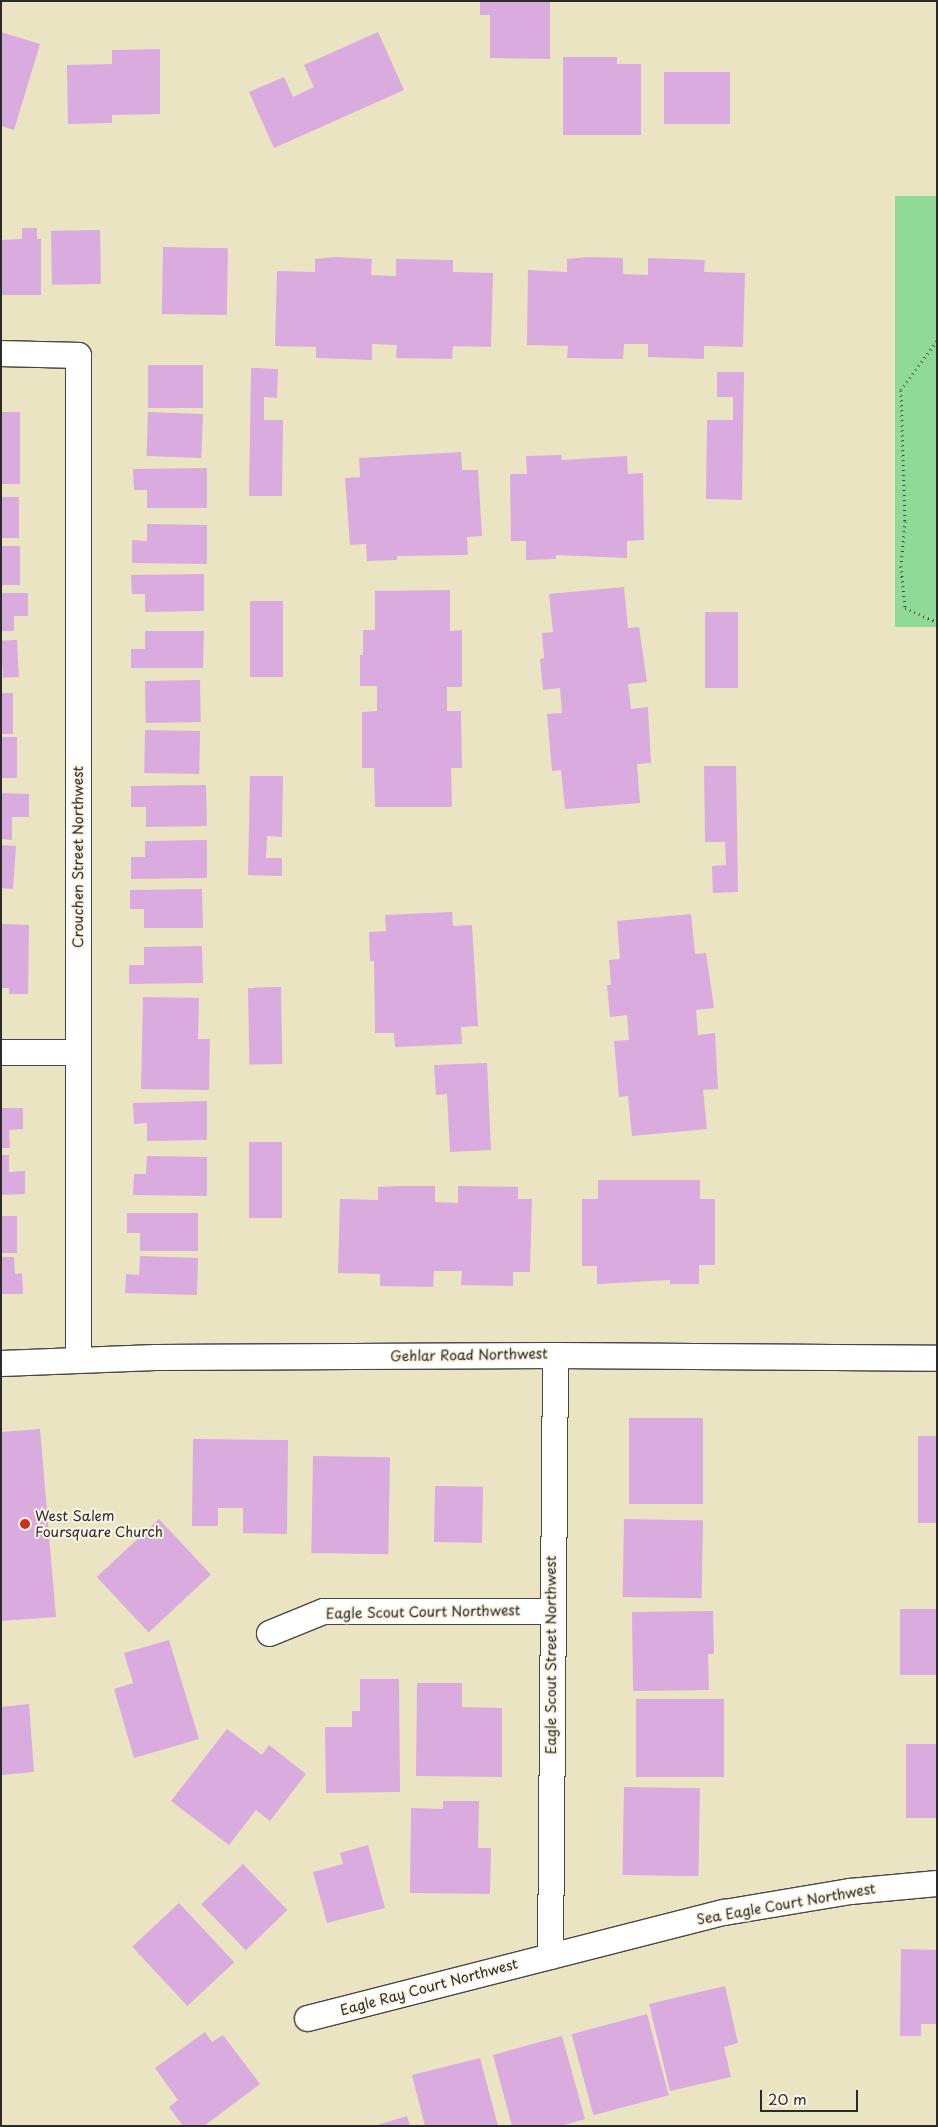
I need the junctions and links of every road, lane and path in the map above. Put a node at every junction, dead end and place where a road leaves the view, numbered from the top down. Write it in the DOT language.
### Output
graph roads {
  1 [pos="937,341"];
  2 [pos="1,354"];
  3 [pos="937,622"];
  4 [pos="1,1052"];
  5 [pos="78,1052"];
  6 [pos="555,1354"];
  7 [pos="937,1358"];
  8 [pos="78,1359"];
  9 [pos="1,1363"];
  10 [pos="552,1611"];
  11 [pos="269,1633"];
  12 [pos="937,1883"];
  13 [pos="550,1956"];
  14 [pos="307,2018"];
  1 -- 3 [label="path"];
  2 -- 5 [label="street, Crouchen Street Northwest"];
  4 -- 5 [label="street"];
  5 -- 8 [label="street, Crouchen Street Northwest"];
  6 -- 7 [label="street, Gehlar Road Northwest"];
  6 -- 8 [label="street, Gehlar Road Northwest"];
  6 -- 10 [label="street, Eagle Scout Street Northwest"];
  8 -- 9 [label="street, Gehlar Road Northwest"];
  10 -- 11 [label="street, Eagle Scout Court Northwest"];
  10 -- 13 [label="street, Eagle Scout Street Northwest"];
  12 -- 13 [label="street, Sea Eagle Court Northwest"];
  13 -- 14 [label="street, Eagle Ray Court Northwest"];
}
